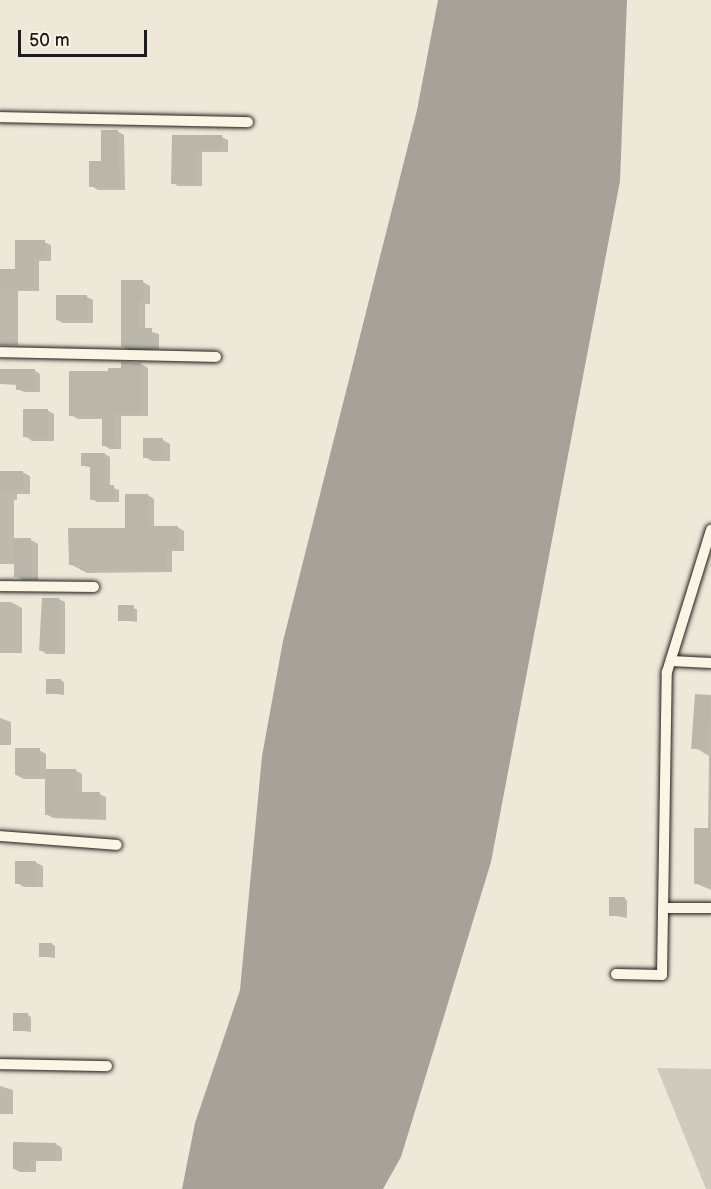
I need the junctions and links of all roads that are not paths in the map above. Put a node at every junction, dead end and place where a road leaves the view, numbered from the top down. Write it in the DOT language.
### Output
graph roads {
  1 [pos="0,117"];
  2 [pos="248,122"];
  3 [pos="0,352"];
  4 [pos="216,357"];
  5 [pos="711,530"];
  6 [pos="0,586"];
  7 [pos="94,587"];
  8 [pos="671,661"];
  9 [pos="711,663"];
  10 [pos="0,836"];
  11 [pos="117,845"];
  12 [pos="664,908"];
  13 [pos="711,908"];
  14 [pos="616,974"];
  15 [pos="0,1064"];
  16 [pos="107,1066"];
  1 -- 2 [label="lane"];
  3 -- 4 [label="lane"];
  5 -- 8 [label="lane"];
  6 -- 7 [label="lane"];
  8 -- 9 [label="lane"];
  8 -- 12 [label="lane"];
  10 -- 11 [label="lane"];
  12 -- 13 [label="lane"];
  12 -- 14 [label="lane"];
  15 -- 16 [label="lane"];
}
